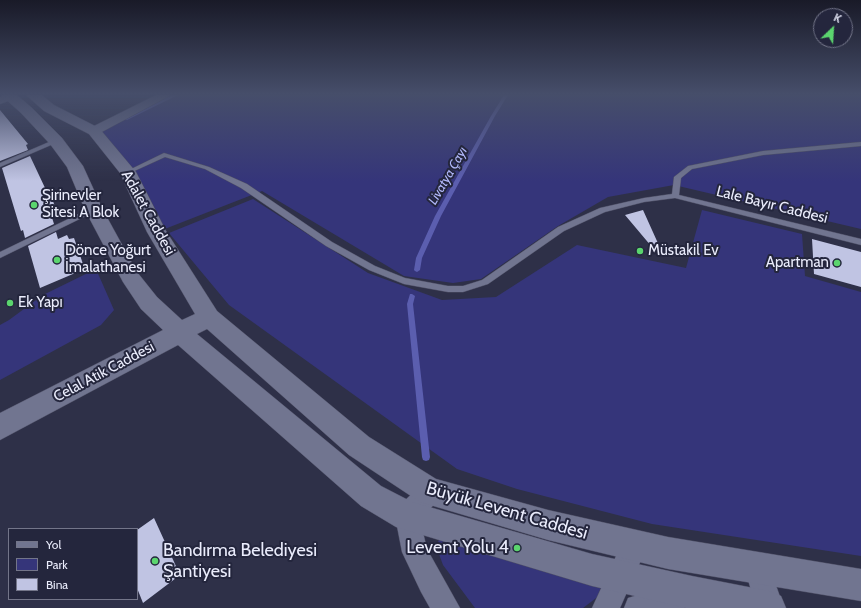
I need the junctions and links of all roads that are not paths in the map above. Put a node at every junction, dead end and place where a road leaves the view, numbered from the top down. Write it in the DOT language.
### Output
graph roads {
  1 [pos="39,123"];
  2 [pos="79,123"];
  3 [pos="110,123"];
  4 [pos="94,131"];
  5 [pos="56,141"];
  6 [pos="861,144"];
  7 [pos="0,165"];
  8 [pos="128,172"];
  9 [pos="675,196"];
  10 [pos="94,210"];
  11 [pos="861,242"];
  12 [pos="0,255"];
  13 [pos="209,317"];
  14 [pos="178,332"];
  15 [pos="0,427"];
  16 [pos="430,492"];
  17 [pos="408,516"];
  18 [pos="627,544"];
  19 [pos="758,569"];
  20 [pos="622,577"];
  21 [pos="861,585"];
  22 [pos="692,593"];
  23 [pos="446,608"];
  24 [pos="606,608"];
  25 [pos="638,608"];
  26 [pos="770,608"];
  1 -- 5 [label="street"];
  2 -- 4 [label="street, Adalet Caddesi"];
  3 -- 4 [label="street"];
  4 -- 8 [label="street, Adalet Caddesi"];
  5 -- 7 [label="lane"];
  5 -- 10 [label="street"];
  6 -- 9 [label="lane"];
  8 -- 9 [label="lane"];
  8 -- 13 [label="street, Adalet Caddesi"];
  9 -- 11 [label="lane, Lale Bayır Caddesi"];
  10 -- 12 [label="lane"];
  10 -- 14 [label="street"];
  13 -- 14 [label="street, Celal Atik Caddesi"];
  13 -- 16 [label="street, Büyük Levent Caddesi"];
  14 -- 15 [label="street, Celal Atik Caddesi"];
  14 -- 17 [label="street, Büyük Levent Caddesi"];
  16 -- 17 [label="street"];
  16 -- 18 [label="street, Büyük Levent Caddesi"];
  17 -- 20 [label="street, Büyük Levent Caddesi"];
  17 -- 23 [label="street"];
  18 -- 19 [label="street, Büyük Levent Caddesi"];
  18 -- 20 [label="street"];
  19 -- 21 [label="street, Büyük Levent Caddesi"];
  19 -- 26 [label="street"];
  20 -- 22 [label="street, Büyük Levent Caddesi"];
  20 -- 24 [label="street"];
  22 -- 25 [label="street"];
  22 -- 26 [label="street, Büyük Levent Caddesi"];
}
